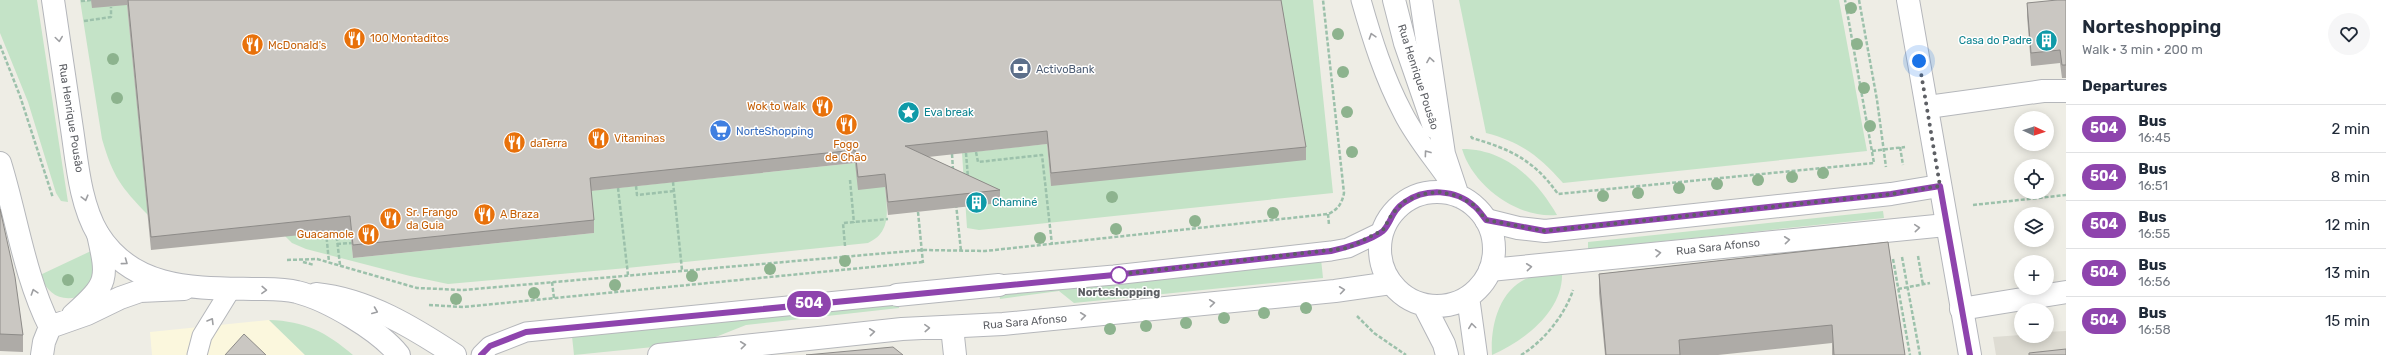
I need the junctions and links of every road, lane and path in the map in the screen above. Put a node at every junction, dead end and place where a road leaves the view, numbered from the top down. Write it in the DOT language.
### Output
graph roads {
  1 [pos="53,0"];
  2 [pos="76,0"];
  3 [pos="92,0"];
  4 [pos="1323,0"];
  5 [pos="1361,0"];
  6 [pos="1394,0"];
  7 [pos="1421,0"];
  8 [pos="1845,0"];
  9 [pos="1859,0"];
  10 [pos="1908,0"];
  11 [pos="110,7"];
  12 [pos="80,21"];
  13 [pos="0,45"];
  14 [pos="2066,91"];
  15 [pos="1928,107"];
  16 [pos="1470,130"];
  17 [pos="1908,146"];
  18 [pos="1900,147"];
  19 [pos="1882,149"];
  20 [pos="1872,151"];
  21 [pos="976,152"];
  22 [pos="966,153"];
  23 [pos="952,154"];
  24 [pos="1444,154"];
  25 [pos="0,162"];
  26 [pos="1903,167"];
  27 [pos="1886,171"];
  28 [pos="954,175"];
  29 [pos="850,180"];
  30 [pos="968,180"];
  31 [pos="673,182"];
  32 [pos="636,186"];
  33 [pos="1940,186"];
  34 [pos="618,188"];
  35 [pos="674,191"];
  36 [pos="2066,195"];
  37 [pos="955,196"];
  38 [pos="1458,196"];
  39 [pos="53,200"];
  40 [pos="918,212"];
  41 [pos="1945,216"];
  42 [pos="888,219"];
  43 [pos="1486,220"];
  44 [pos="854,222"];
  45 [pos="1383,230"];
  46 [pos="336,231"];
  47 [pos="326,232"];
  48 [pos="98,234"];
  49 [pos="352,243"];
  50 [pos="337,244"];
  51 [pos="1052,245"];
  52 [pos="845,246"];
  53 [pos="1916,249"];
  54 [pos="922,250"];
  55 [pos="961,251"];
  56 [pos="1901,251"];
  57 [pos="1892,255"];
  58 [pos="328,262"];
  59 [pos="340,265"];
  60 [pos="319,267"];
  61 [pos="682,270"];
  62 [pos="1490,270"];
  63 [pos="628,275"];
  64 [pos="1391,283"];
  65 [pos="1934,283"];
  66 [pos="999,285"];
  67 [pos="1923,285"];
  68 [pos="1908,287"];
  69 [pos="196,288"];
  70 [pos="1573,288"];
  71 [pos="231,289"];
  72 [pos="1898,289"];
  73 [pos="297,292"];
  74 [pos="2066,292"];
  75 [pos="898,295"];
  76 [pos="1468,297"];
  77 [pos="422,304"];
  78 [pos="1424,305"];
  79 [pos="1961,309"];
  80 [pos="59,324"];
  81 [pos="952,327"];
  82 [pos="42,355"];
  83 [pos="197,355"];
  84 [pos="399,355"];
  85 [pos="456,355"];
  86 [pos="481,355"];
  87 [pos="659,355"];
  88 [pos="955,355"];
  89 [pos="1447,355"];
  90 [pos="1476,355"];
  91 [pos="1521,355"];
  92 [pos="1910,355"];
  93 [pos="1920,355"];
  94 [pos="1970,355"];
  1 -- 48 [label="street, Rua Henrique Pousão, one-way"];
  2 -- 3 [label="path"];
  4 -- 51 [label="path"];
  38 -- 5 [label="lane, Rua Henrique Pousão, one-way"];
  6 -- 24 [label="street, Rua Henrique Pousão"];
  24 -- 7 [label="street, Rua Henrique Pousão, one-way"];
  8 -- 20 [label="path"];
  9 -- 19 [label="path"];
  10 -- 15 [label="street"];
  11 -- 12 [label="path"];
  13 -- 39 [label="path"];
  14 -- 15 [label="street"];
  15 -- 33 [label="street"];
  16 -- 20 [label="path"];
  17 -- 18 [label="path"];
  18 -- 19 [label="path"];
  18 -- 26 [label="path"];
  19 -- 20 [label="path"];
  19 -- 27 [label="path"];
  21 -- 51 [label="path"];
  22 -- 30 [label="path"];
  23 -- 28 [label="path"];
  24 -- 38 [label="street, Rua Henrique Pousão"];
  80 -- 25 [label="street, one-way"];
  29 -- 44 [label="path"];
  31 -- 35 [label="path"];
  32 -- 35 [label="path"];
  33 -- 41 [label="street"];
  33 -- 43 [label="street"];
  34 -- 63 [label="path"];
  35 -- 61 [label="path"];
  36 -- 41 [label="path"];
  37 -- 55 [label="path"];
  38 -- 43 [label="street"];
  38 -- 45 [label="street"];
  40 -- 54 [label="path"];
  62 -- 41 [label="street, Rua Sara Afonso, one-way"];
  41 -- 79 [label="street"];
  42 -- 44 [label="path"];
  43 -- 62 [label="street"];
  44 -- 52 [label="path"];
  45 -- 64 [label="street"];
  45 -- 66 [label="lane"];
  46 -- 50 [label="path"];
  47 -- 58 [label="path"];
  48 -- 69 [label="street, Rua Henrique Pousão, one-way"];
  48 -- 80 [label="street, Rua Henrique Pousão"];
  49 -- 50 [label="path"];
  50 -- 59 [label="path"];
  51 -- 55 [label="path"];
  53 -- 67 [label="path"];
  54 -- 55 [label="path"];
  54 -- 61 [label="path"];
  54 -- 77 [label="path"];
  56 -- 68 [label="path"];
  57 -- 72 [label="path"];
  58 -- 59 [label="path"];
  58 -- 60 [label="path"];
  59 -- 63 [label="path"];
  61 -- 63 [label="path"];
  62 -- 76 [label="street"];
  64 -- 78 [label="street"];
  81 -- 64 [label="street, Rua Sara Afonso, one-way"];
  65 -- 67 [label="path"];
  66 -- 75 [label="street"];
  67 -- 68 [label="path"];
  68 -- 72 [label="path"];
  68 -- 93 [label="path"];
  69 -- 71 [label="street, Rua Henrique Pousão"];
  69 -- 80 [label="street, Rua Henrique Pousão"];
  70 -- 91 [label="path"];
  71 -- 73 [label="street, Rua Henrique Pousão, one-way"];
  83 -- 71 [label="lane, one-way"];
  72 -- 92 [label="path"];
  73 -- 84 [label="street, Rua Henrique Pousão"];
  73 -- 85 [label="street, Rua Henrique Pousão, one-way"];
  74 -- 79 [label="street"];
  75 -- 86 [label="lane"];
  76 -- 78 [label="street"];
  90 -- 76 [label="street, one-way"];
  78 -- 89 [label="street"];
  79 -- 94 [label="street"];
  80 -- 82 [label="street"];
  87 -- 81 [label="street, Rua Sara Afonso, one-way"];
  81 -- 88 [label="street"];
}
